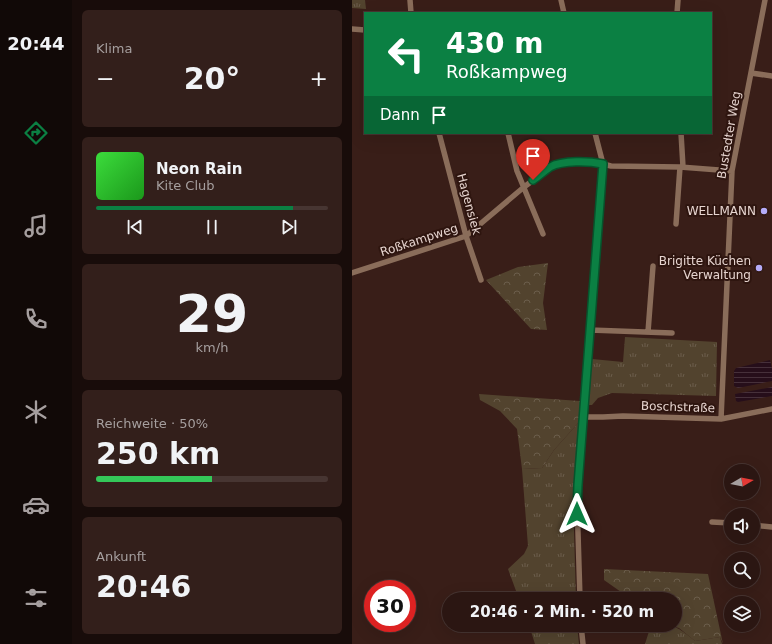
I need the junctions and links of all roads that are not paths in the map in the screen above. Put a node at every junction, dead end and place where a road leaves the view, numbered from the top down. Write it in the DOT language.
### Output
graph roads {
  1 [pos="410,0"];
  2 [pos="561,0"];
  3 [pos="678,0"];
  4 [pos="765,0"];
  5 [pos="411,12"];
  6 [pos="564,12"];
  7 [pos="677,12"];
  8 [pos="352,29"];
  9 [pos="364,30"];
  10 [pos="751,73"];
  11 [pos="772,76"];
  12 [pos="439,134"];
  13 [pos="508,134"];
  14 [pos="595,134"];
  15 [pos="681,134"];
  16 [pos="603,164"];
  17 [pos="682,167"];
  18 [pos="732,170"];
  19 [pos="524,187"];
  20 [pos="676,224"];
  21 [pos="543,234"];
  22 [pos="466,236"];
  23 [pos="653,266"];
  24 [pos="352,273"];
  25 [pos="481,280"];
  26 [pos="590,330"];
  27 [pos="648,332"];
  28 [pos="672,334"];
  29 [pos="772,409"];
  30 [pos="583,417"];
  31 [pos="721,419"];
  32 [pos="712,522"];
  33 [pos="724,523"];
  34 [pos="760,526"];
  35 [pos="772,527"];
  36 [pos="580,592"];
  37 [pos="582,632"];
  38 [pos="583,644"];
  1 -- 5 [label="street"];
  2 -- 6 [label="street"];
  3 -- 7 [label="street"];
  4 -- 10 [label="street, Bustedter Weg"];
  8 -- 9 [label="street"];
  10 -- 11 [label="street"];
  10 -- 18 [label="street, Bustedter Weg"];
  12 -- 22 [label="street, Hagensiek"];
  13 -- 19 [label="street"];
  14 -- 16 [label="street"];
  15 -- 17 [label="street"];
  16 -- 17 [label="street, Roßkampweg"];
  16 -- 19 [label="street, Roßkampweg"];
  16 -- 26 [label="street"];
  17 -- 18 [label="street, Roßkampweg"];
  17 -- 20 [label="street"];
  18 -- 31 [label="street, Bustedter Weg"];
  19 -- 21 [label="street"];
  19 -- 22 [label="street, Roßkampweg"];
  22 -- 24 [label="street, Roßkampweg"];
  22 -- 25 [label="street, Hagensiek"];
  23 -- 27 [label="street"];
  26 -- 27 [label="street"];
  26 -- 30 [label="street"];
  27 -- 28 [label="street"];
  29 -- 31 [label="street, Boschstraße"];
  30 -- 31 [label="street, Boschstraße"];
  30 -- 36 [label="street"];
  32 -- 33 [label="street"];
  34 -- 35 [label="street"];
  37 -- 38 [label="street"];
}
